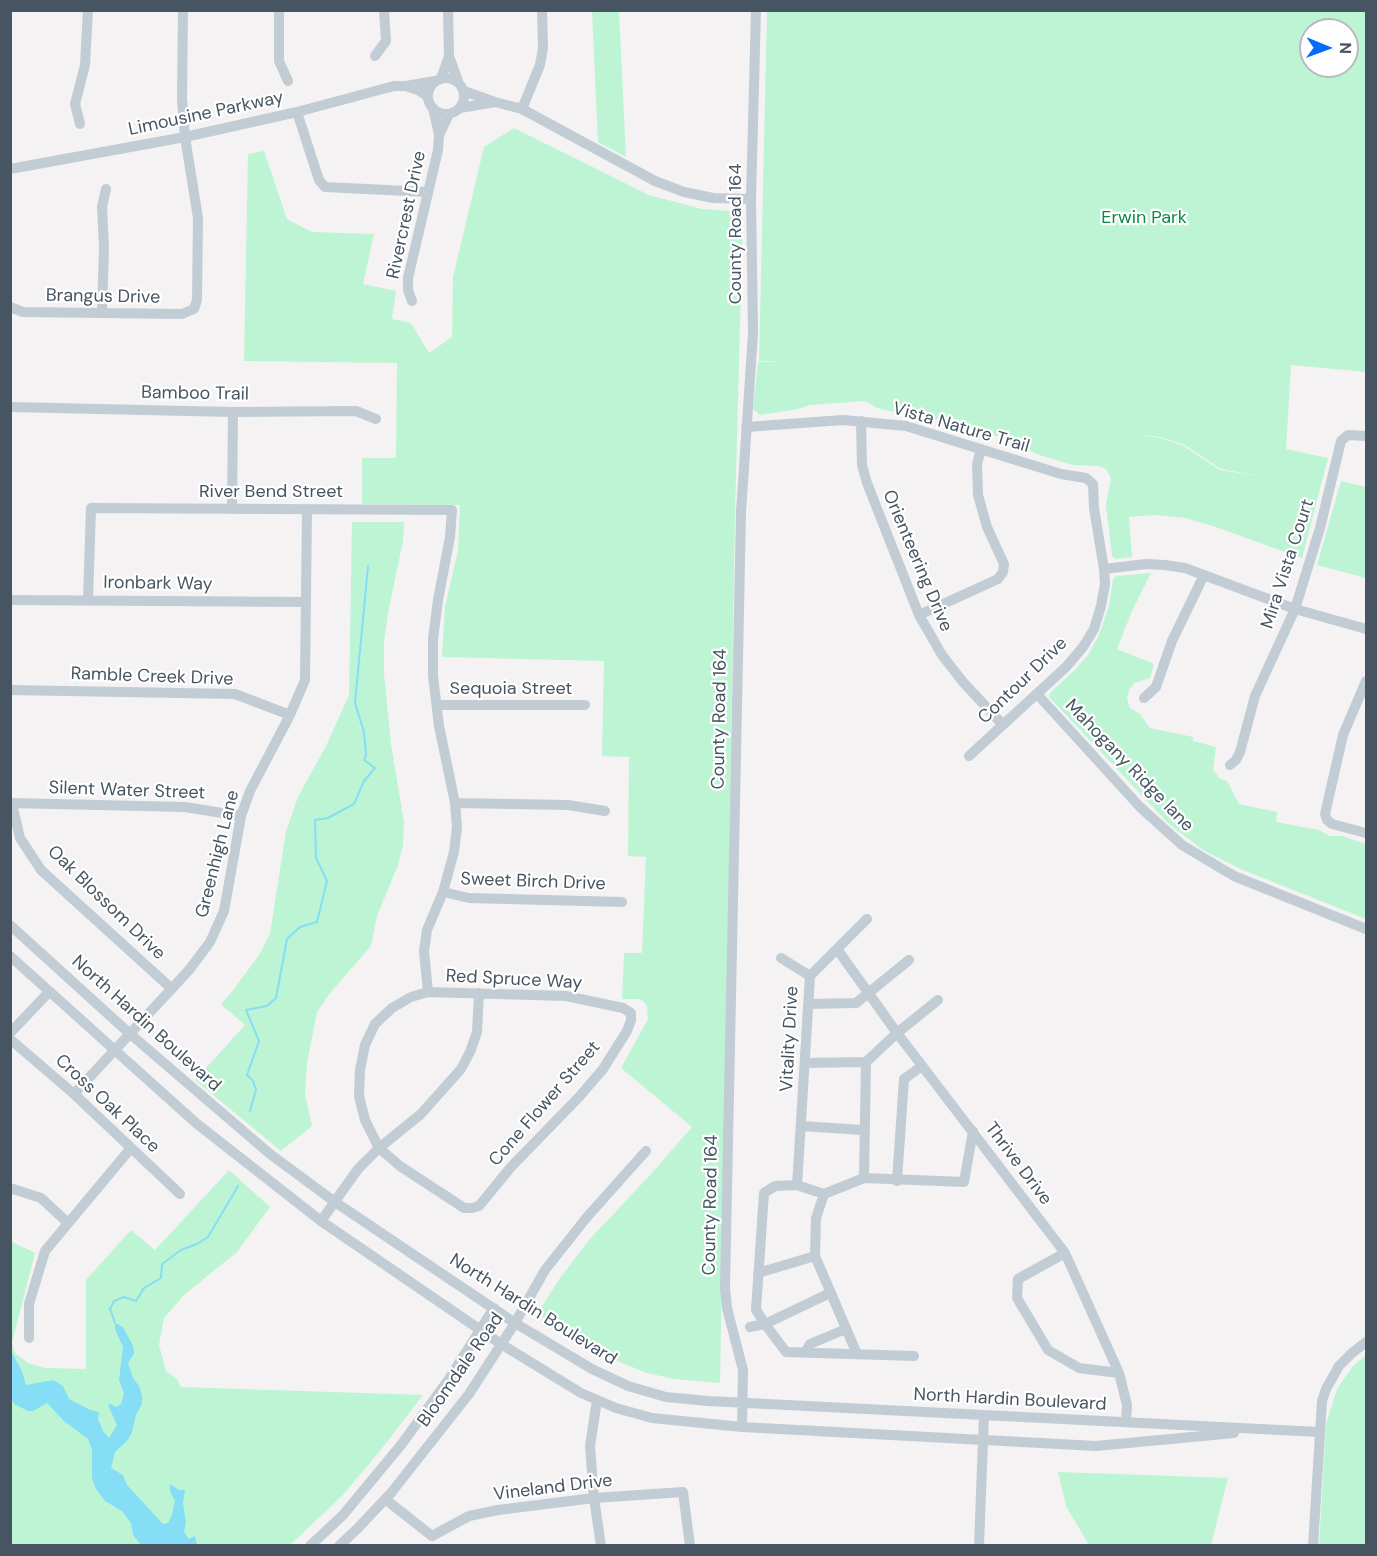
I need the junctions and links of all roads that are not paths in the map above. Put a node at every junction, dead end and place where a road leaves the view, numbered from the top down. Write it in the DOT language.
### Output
graph roads {
  1 [pos="88,10"];
  2 [pos="183,10"];
  3 [pos="279,10"];
  4 [pos="384,10"];
  5 [pos="448,10"];
  6 [pos="542,10"];
  7 [pos="756,10"];
  8 [pos="375,56"];
  9 [pos="450,56"];
  10 [pos="438,80"];
  11 [pos="288,81"];
  12 [pos="458,81"];
  13 [pos="406,86"];
  14 [pos="464,91"];
  15 [pos="428,97"];
  16 [pos="495,102"];
  17 [pos="433,108"];
  18 [pos="460,108"];
  19 [pos="522,109"];
  20 [pos="297,112"];
  21 [pos="449,114"];
  22 [pos="80,124"];
  23 [pos="439,135"];
  24 [pos="185,137"];
  25 [pos="10,170"];
  26 [pos="106,189"];
  27 [pos="428,192"];
  28 [pos="751,199"];
  29 [pos="412,302"];
  30 [pos="11,307"];
  31 [pos="102,312"];
  32 [pos="10,407"];
  33 [pos="233,412"];
  34 [pos="376,419"];
  35 [pos="861,421"];
  36 [pos="746,427"];
  37 [pos="1366,436"];
  38 [pos="981,449"];
  39 [pos="1093,484"];
  40 [pos="232,509"];
  41 [pos="307,509"];
  42 [pos="1104,569"];
  43 [pos="1204,575"];
  44 [pos="10,600"];
  45 [pos="88,600"];
  46 [pos="305,602"];
  47 [pos="1295,609"];
  48 [pos="919,615"];
  49 [pos="1366,629"];
  50 [pos="1366,681"];
  51 [pos="10,690"];
  52 [pos="1037,694"];
  53 [pos="1144,698"];
  54 [pos="437,705"];
  55 [pos="585,705"];
  56 [pos="290,715"];
  57 [pos="1003,725"];
  58 [pos="969,756"];
  59 [pos="1230,765"];
  60 [pos="11,803"];
  61 [pos="455,803"];
  62 [pos="605,811"];
  63 [pos="241,816"];
  64 [pos="1366,833"];
  65 [pos="443,892"];
  66 [pos="622,902"];
  67 [pos="867,919"];
  68 [pos="10,925"];
  69 [pos="1366,928"];
  70 [pos="837,949"];
  71 [pos="10,956"];
  72 [pos="781,958"];
  73 [pos="909,960"];
  74 [pos="810,975"];
  75 [pos="172,989"];
  76 [pos="49,992"];
  77 [pos="428,992"];
  78 [pos="479,993"];
  79 [pos="868,994"];
  80 [pos="938,1000"];
  81 [pos="808,1004"];
  82 [pos="631,1013"];
  83 [pos="10,1033"];
  84 [pos="129,1033"];
  85 [pos="897,1033"];
  86 [pos="10,1039"];
  87 [pos="114,1049"];
  88 [pos="866,1062"];
  89 [pos="805,1063"];
  90 [pos="922,1066"];
  91 [pos="74,1094"];
  92 [pos="801,1126"];
  93 [pos="863,1130"];
  94 [pos="973,1131"];
  95 [pos="131,1148"];
  96 [pos="379,1148"];
  97 [pos="646,1151"];
  98 [pos="864,1178"];
  99 [pos="897,1181"];
  100 [pos="797,1185"];
  101 [pos="10,1188"];
  102 [pos="180,1194"];
  103 [pos="824,1194"];
  104 [pos="335,1202"];
  105 [pos="321,1221"];
  106 [pos="68,1223"];
  107 [pos="1065,1253"];
  108 [pos="815,1256"];
  109 [pos="758,1274"];
  110 [pos="830,1293"];
  111 [pos="494,1308"];
  112 [pos="515,1323"];
  113 [pos="765,1324"];
  114 [pos="750,1327"];
  115 [pos="480,1329"];
  116 [pos="846,1329"];
  117 [pos="29,1338"];
  118 [pos="1366,1342"];
  119 [pos="501,1344"];
  120 [pos="805,1353"];
  121 [pos="857,1354"];
  122 [pos="914,1356"];
  123 [pos="1119,1373"];
  124 [pos="597,1400"];
  125 [pos="743,1403"];
  126 [pos="984,1415"];
  127 [pos="1126,1422"];
  128 [pos="742,1427"];
  129 [pos="1266,1430"];
  130 [pos="1319,1432"];
  131 [pos="983,1440"];
  132 [pos="594,1498"];
  133 [pos="385,1499"];
  134 [pos="310,1545"];
  135 [pos="339,1545"];
  136 [pos="601,1545"];
  137 [pos="690,1545"];
  138 [pos="979,1545"];
  139 [pos="1313,1545"];
  1 -- 22 [label="street"];
  2 -- 24 [label="street"];
  3 -- 11 [label="street"];
  4 -- 8 [label="street"];
  5 -- 9 [label="street"];
  6 -- 19 [label="street"];
  7 -- 28 [label="street, County Road 164"];
  9 -- 10 [label="street"];
  9 -- 12 [label="street"];
  10 -- 12 [label="street"];
  10 -- 13 [label="street, Limousine Parkway"];
  10 -- 15 [label="street"];
  12 -- 14 [label="street"];
  13 -- 15 [label="street"];
  13 -- 20 [label="street, Limousine Parkway"];
  14 -- 16 [label="street"];
  14 -- 18 [label="street"];
  15 -- 17 [label="street"];
  16 -- 18 [label="street"];
  16 -- 19 [label="street"];
  17 -- 21 [label="street"];
  17 -- 23 [label="street, Rivercrest Drive"];
  18 -- 21 [label="street"];
  19 -- 28 [label="street"];
  20 -- 24 [label="street, Limousine Parkway"];
  20 -- 27 [label="street"];
  21 -- 23 [label="street, Rivercrest Drive"];
  23 -- 27 [label="street, Rivercrest Drive"];
  24 -- 25 [label="street, Limousine Parkway"];
  24 -- 31 [label="street, Brangus Drive"];
  26 -- 31 [label="street"];
  27 -- 29 [label="street, Rivercrest Drive"];
  28 -- 36 [label="street, County Road 164"];
  30 -- 31 [label="street, Brangus Drive"];
  32 -- 33 [label="street, Bamboo Trail"];
  33 -- 34 [label="street, Bamboo Trail"];
  33 -- 40 [label="street"];
  35 -- 36 [label="street, Vista Nature Trail"];
  35 -- 38 [label="street, Vista Nature Trail"];
  35 -- 48 [label="street, Orienteering Drive"];
  36 -- 125 [label="street, County Road 164"];
  37 -- 47 [label="street, Mira Vista Court"];
  38 -- 39 [label="street, Vista Nature Trail"];
  38 -- 48 [label="street"];
  39 -- 42 [label="street, Contour Drive"];
  40 -- 41 [label="street, River Bend Street"];
  40 -- 45 [label="street, River Bend Street"];
  41 -- 46 [label="street, Greenhigh Lane"];
  41 -- 54 [label="street, River Bend Street"];
  42 -- 43 [label="street"];
  42 -- 52 [label="street, Contour Drive"];
  43 -- 47 [label="street"];
  43 -- 53 [label="street"];
  44 -- 45 [label="street, Ironbark Way"];
  45 -- 46 [label="street, Ironbark Way"];
  46 -- 56 [label="street, Greenhigh Lane"];
  47 -- 49 [label="street"];
  47 -- 59 [label="street, Mira Vista Court"];
  48 -- 57 [label="street, Orienteering Drive"];
  50 -- 64 [label="street"];
  51 -- 56 [label="street, Ramble Creek Drive"];
  52 -- 57 [label="street, Contour Drive"];
  52 -- 69 [label="street, Mahogany Ridge lane"];
  54 -- 55 [label="street, Sequoia Street"];
  54 -- 61 [label="street"];
  56 -- 63 [label="street, Greenhigh Lane"];
  57 -- 58 [label="street, Contour Drive"];
  60 -- 63 [label="street, Silent Water Street"];
  60 -- 75 [label="street, Oak Blossom Drive"];
  61 -- 62 [label="street"];
  61 -- 65 [label="street"];
  63 -- 75 [label="street, Greenhigh Lane"];
  65 -- 66 [label="street, Sweet Birch Drive"];
  65 -- 77 [label="street"];
  67 -- 70 [label="street, Vitality Drive"];
  68 -- 84 [label="street, North Hardin Boulevard"];
  70 -- 74 [label="street, Vitality Drive"];
  70 -- 79 [label="street, Thrive Drive"];
  71 -- 76 [label="street, North Hardin Boulevard"];
  72 -- 74 [label="street"];
  73 -- 79 [label="street"];
  74 -- 81 [label="street, Vitality Drive"];
  75 -- 84 [label="street, Greenhigh Lane"];
  76 -- 83 [label="street"];
  76 -- 87 [label="street, North Hardin Boulevard"];
  77 -- 78 [label="street, Red Spruce Way"];
  77 -- 96 [label="street"];
  78 -- 82 [label="street, Red Spruce Way"];
  78 -- 96 [label="street"];
  79 -- 81 [label="street"];
  79 -- 85 [label="street, Thrive Drive"];
  80 -- 85 [label="street"];
  81 -- 89 [label="street, Vitality Drive"];
  82 -- 96 [label="street, Cone Flower Street"];
  84 -- 87 [label="street, Greenhigh Lane"];
  84 -- 104 [label="street, North Hardin Boulevard"];
  85 -- 88 [label="street"];
  85 -- 90 [label="street, Thrive Drive"];
  86 -- 91 [label="street, Cross Oak Place"];
  87 -- 91 [label="street, Greenhigh Lane"];
  87 -- 105 [label="street, North Hardin Boulevard"];
  88 -- 89 [label="street"];
  88 -- 93 [label="street"];
  89 -- 92 [label="street, Vitality Drive"];
  90 -- 94 [label="street, Thrive Drive"];
  90 -- 99 [label="street"];
  91 -- 95 [label="street, Cross Oak Place"];
  92 -- 93 [label="street"];
  92 -- 100 [label="street, Vitality Drive"];
  93 -- 98 [label="street"];
  94 -- 99 [label="street"];
  94 -- 107 [label="street, Thrive Drive"];
  95 -- 102 [label="street, Cross Oak Place"];
  95 -- 106 [label="street"];
  96 -- 104 [label="street"];
  97 -- 112 [label="street, Bloomdale Road"];
  98 -- 99 [label="street"];
  98 -- 103 [label="street"];
  100 -- 103 [label="street"];
  100 -- 109 [label="street"];
  101 -- 106 [label="street"];
  103 -- 108 [label="street"];
  104 -- 105 [label="street"];
  104 -- 111 [label="street, North Hardin Boulevard"];
  105 -- 115 [label="street, North Hardin Boulevard"];
  106 -- 117 [label="street"];
  107 -- 123 [label="street, Thrive Drive"];
  107 -- 123 [label="street"];
  108 -- 109 [label="street"];
  108 -- 110 [label="street"];
  109 -- 113 [label="street"];
  110 -- 113 [label="street"];
  110 -- 116 [label="street"];
  111 -- 112 [label="street, North Hardin Boulevard"];
  111 -- 115 [label="street, Bloomdale Road"];
  112 -- 119 [label="street, Bloomdale Road"];
  112 -- 125 [label="street, North Hardin Boulevard"];
  113 -- 114 [label="street"];
  113 -- 120 [label="street"];
  115 -- 119 [label="street, North Hardin Boulevard"];
  115 -- 134 [label="street, Bloomdale Road"];
  116 -- 120 [label="street"];
  116 -- 121 [label="street"];
  118 -- 130 [label="street"];
  119 -- 124 [label="street, North Hardin Boulevard"];
  119 -- 133 [label="street, Bloomdale Road"];
  120 -- 121 [label="street"];
  121 -- 122 [label="street"];
  123 -- 127 [label="street, Thrive Drive"];
  124 -- 128 [label="street, North Hardin Boulevard"];
  124 -- 132 [label="street"];
  125 -- 126 [label="street, North Hardin Boulevard"];
  125 -- 128 [label="street, County Road 164"];
  126 -- 127 [label="street, North Hardin Boulevard"];
  126 -- 131 [label="street"];
  127 -- 129 [label="street, North Hardin Boulevard"];
  128 -- 131 [label="street, North Hardin Boulevard"];
  129 -- 130 [label="street, North Hardin Boulevard"];
  129 -- 131 [label="street, North Hardin Boulevard"];
  130 -- 139 [label="street"];
  131 -- 138 [label="street"];
  132 -- 133 [label="street, Vineland Drive"];
  132 -- 136 [label="street"];
  132 -- 137 [label="street, Vineland Drive"];
  133 -- 135 [label="street, Bloomdale Road"];
}
